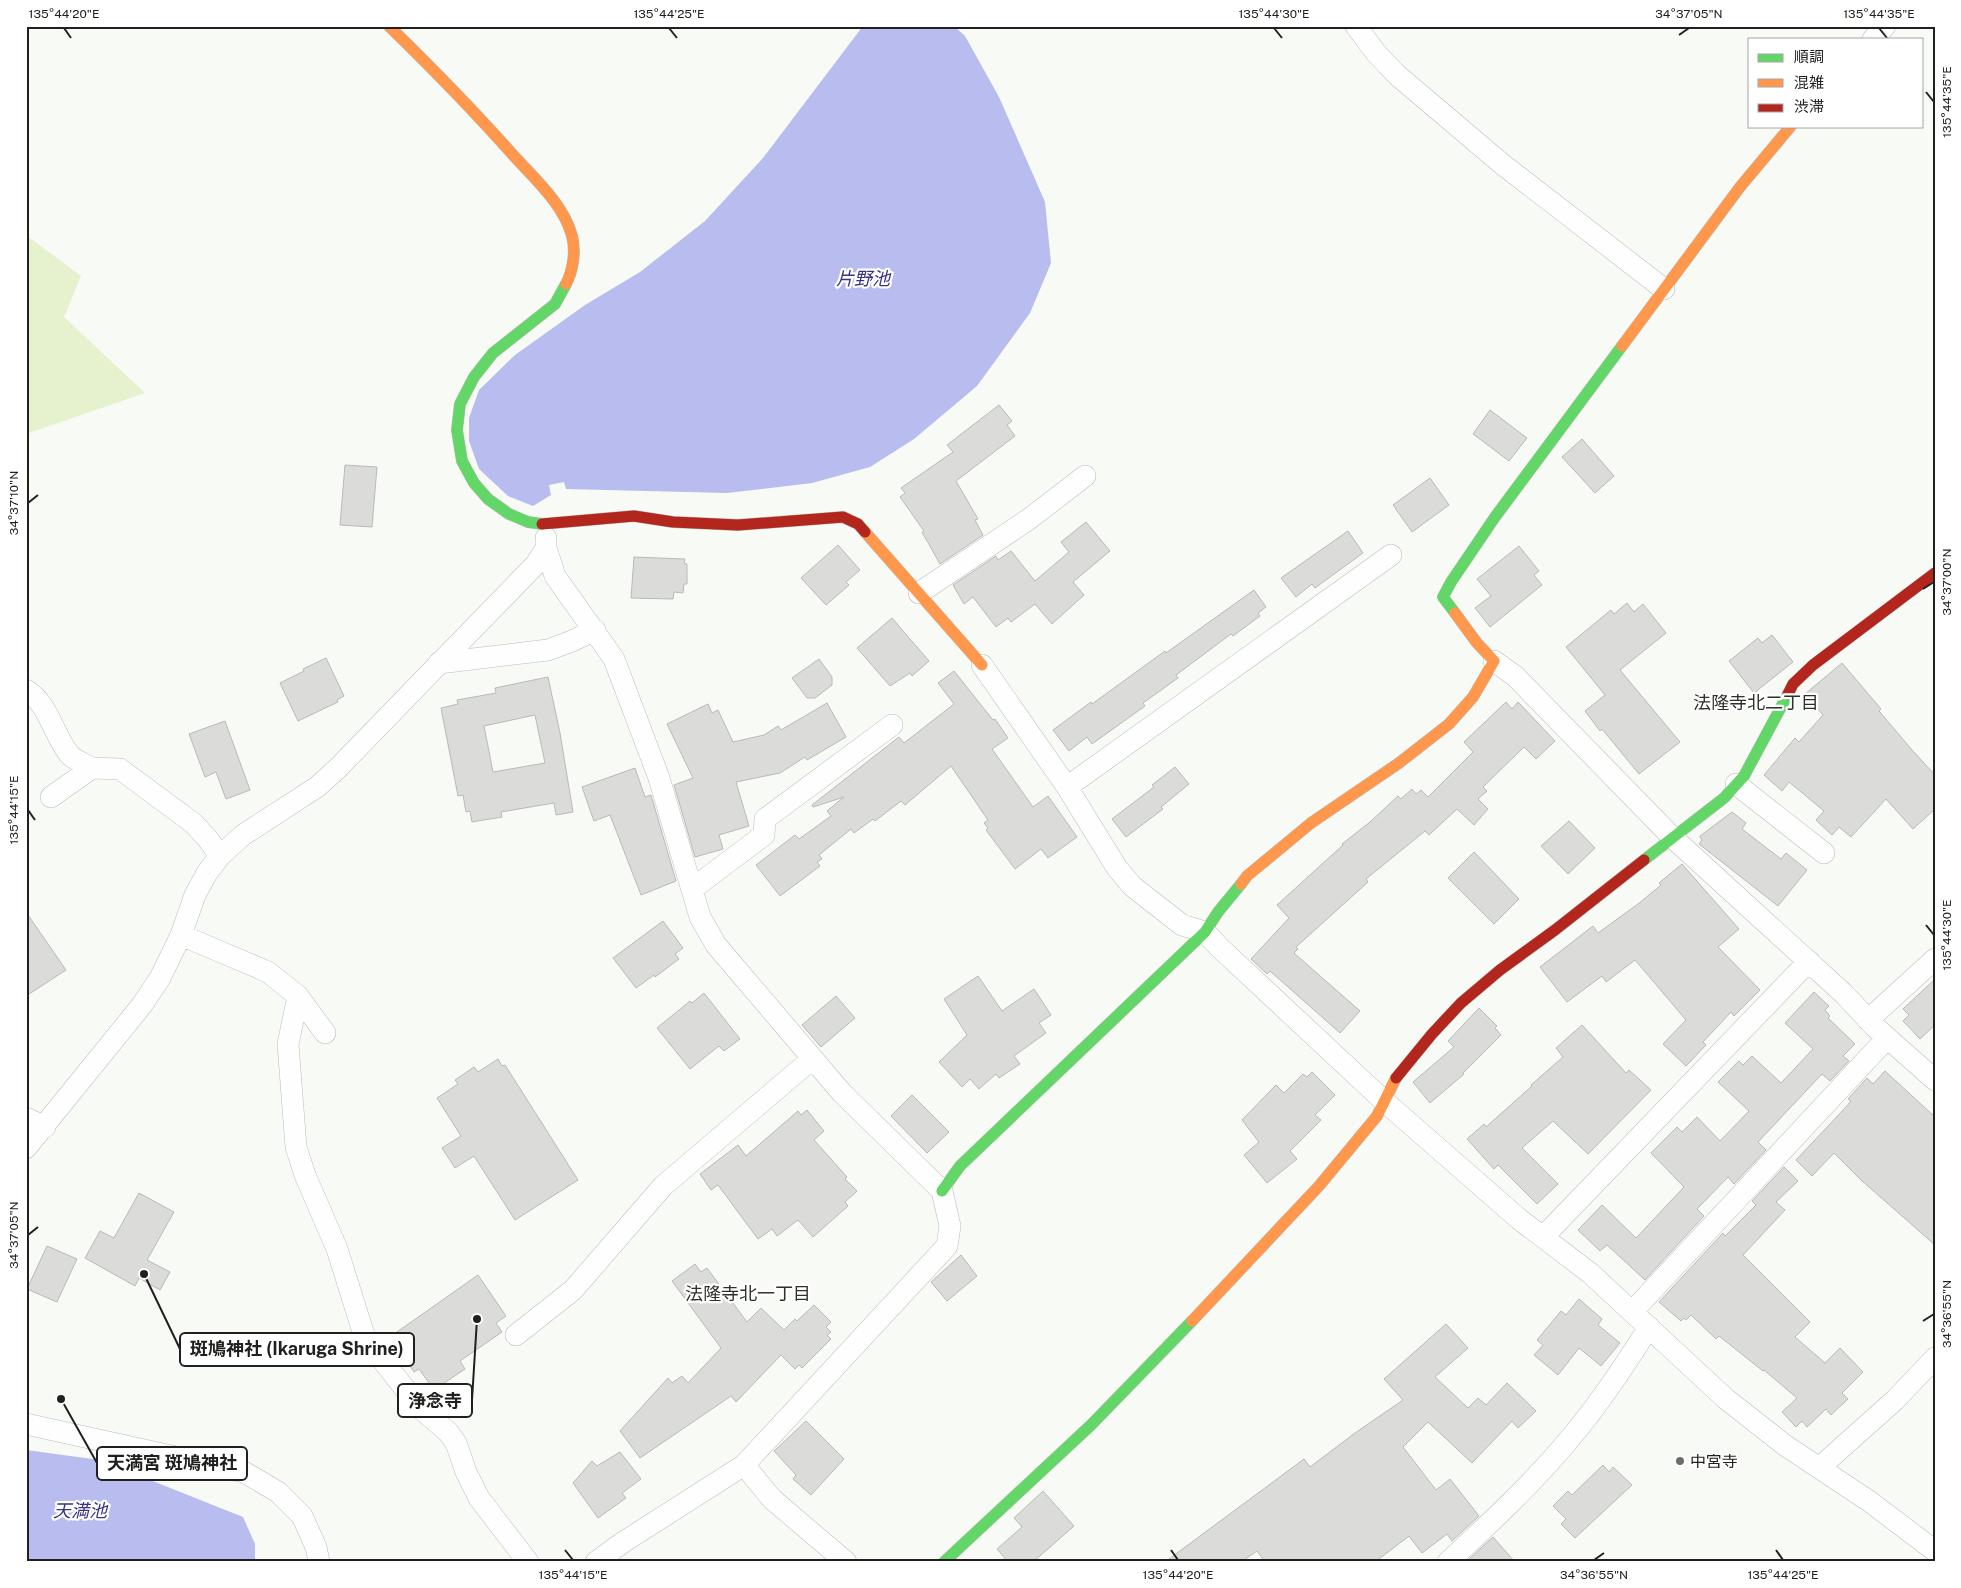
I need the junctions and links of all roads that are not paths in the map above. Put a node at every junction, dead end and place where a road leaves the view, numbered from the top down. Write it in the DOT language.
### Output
graph roads {
  1 [pos="389,26"];
  2 [pos="1356,26"];
  3 [pos="1885,26"];
  4 [pos="1874,38"];
  5 [pos="1789,128"];
  6 [pos="1664,289"];
  7 [pos="1085,476"];
  8 [pos="546,524"];
  9 [pos="546,548"];
  10 [pos="1391,554"];
  11 [pos="1935,573"];
  12 [pos="919,593"];
  13 [pos="595,630"];
  14 [pos="1494,661"];
  15 [pos="439,663"];
  16 [pos="982,665"];
  17 [pos="26,690"];
  18 [pos="892,725"];
  19 [pos="92,768"];
  20 [pos="1736,784"];
  21 [pos="1067,787"];
  22 [pos="51,797"];
  23 [pos="1673,838"];
  24 [pos="1824,853"];
  25 [pos="220,856"];
  26 [pos="692,889"];
  27 [pos="1205,932"];
  28 [pos="182,935"];
  29 [pos="1935,959"];
  30 [pos="1809,961"];
  31 [pos="298,996"];
  32 [pos="1868,1020"];
  33 [pos="325,1033"];
  34 [pos="1887,1038"];
  35 [pos="812,1059"];
  36 [pos="1935,1080"];
  37 [pos="1384,1101"];
  38 [pos="26,1118"];
  39 [pos="45,1128"];
  40 [pos="26,1148"];
  41 [pos="942,1191"];
  42 [pos="1543,1237"];
  43 [pos="1632,1312"];
  44 [pos="1649,1327"];
  45 [pos="516,1335"];
  46 [pos="1935,1358"];
  47 [pos="26,1424"];
  48 [pos="744,1465"];
  49 [pos="1820,1467"];
  50 [pos="1935,1551"];
  51 [pos="319,1562"];
  52 [pos="528,1562"];
  53 [pos="596,1562"];
  54 [pos="846,1562"];
  55 [pos="944,1562"];
  56 [pos="1448,1562"];
  1 -- 8 [label="street"];
  2 -- 6 [label="street"];
  3 -- 4 [label="street"];
  5 -- 6 [label="street"];
  6 -- 14 [label="street"];
  7 -- 12 [label="street"];
  8 -- 9 [label="street"];
  8 -- 12 [label="street"];
  9 -- 13 [label="street"];
  9 -- 15 [label="street"];
  10 -- 21 [label="street"];
  11 -- 20 [label="street"];
  12 -- 16 [label="street"];
  13 -- 15 [label="street"];
  13 -- 26 [label="street"];
  14 -- 23 [label="street"];
  14 -- 27 [label="street"];
  15 -- 25 [label="street"];
  16 -- 21 [label="street"];
  17 -- 19 [label="street"];
  18 -- 26 [label="street"];
  19 -- 22 [label="street"];
  19 -- 25 [label="street"];
  20 -- 23 [label="street"];
  20 -- 24 [label="street"];
  21 -- 27 [label="street"];
  23 -- 30 [label="street"];
  23 -- 37 [label="street"];
  25 -- 28 [label="street"];
  26 -- 35 [label="street"];
  27 -- 37 [label="street"];
  27 -- 41 [label="street"];
  28 -- 31 [label="street"];
  28 -- 39 [label="street"];
  29 -- 32 [label="street"];
  30 -- 32 [label="street"];
  30 -- 42 [label="street"];
  31 -- 33 [label="street"];
  31 -- 52 [label="street"];
  32 -- 34 [label="street"];
  34 -- 36 [label="street"];
  34 -- 43 [label="street"];
  35 -- 41 [label="street"];
  35 -- 45 [label="street"];
  37 -- 42 [label="street"];
  37 -- 55 [label="street"];
  38 -- 39 [label="street"];
  39 -- 40 [label="street"];
  41 -- 48 [label="street"];
  42 -- 43 [label="street"];
  43 -- 44 [label="street"];
  44 -- 49 [label="street"];
  44 -- 56 [label="street"];
  46 -- 49 [label="street"];
  47 -- 51 [label="street"];
  48 -- 53 [label="street"];
  48 -- 54 [label="street"];
  49 -- 50 [label="street"];
}
